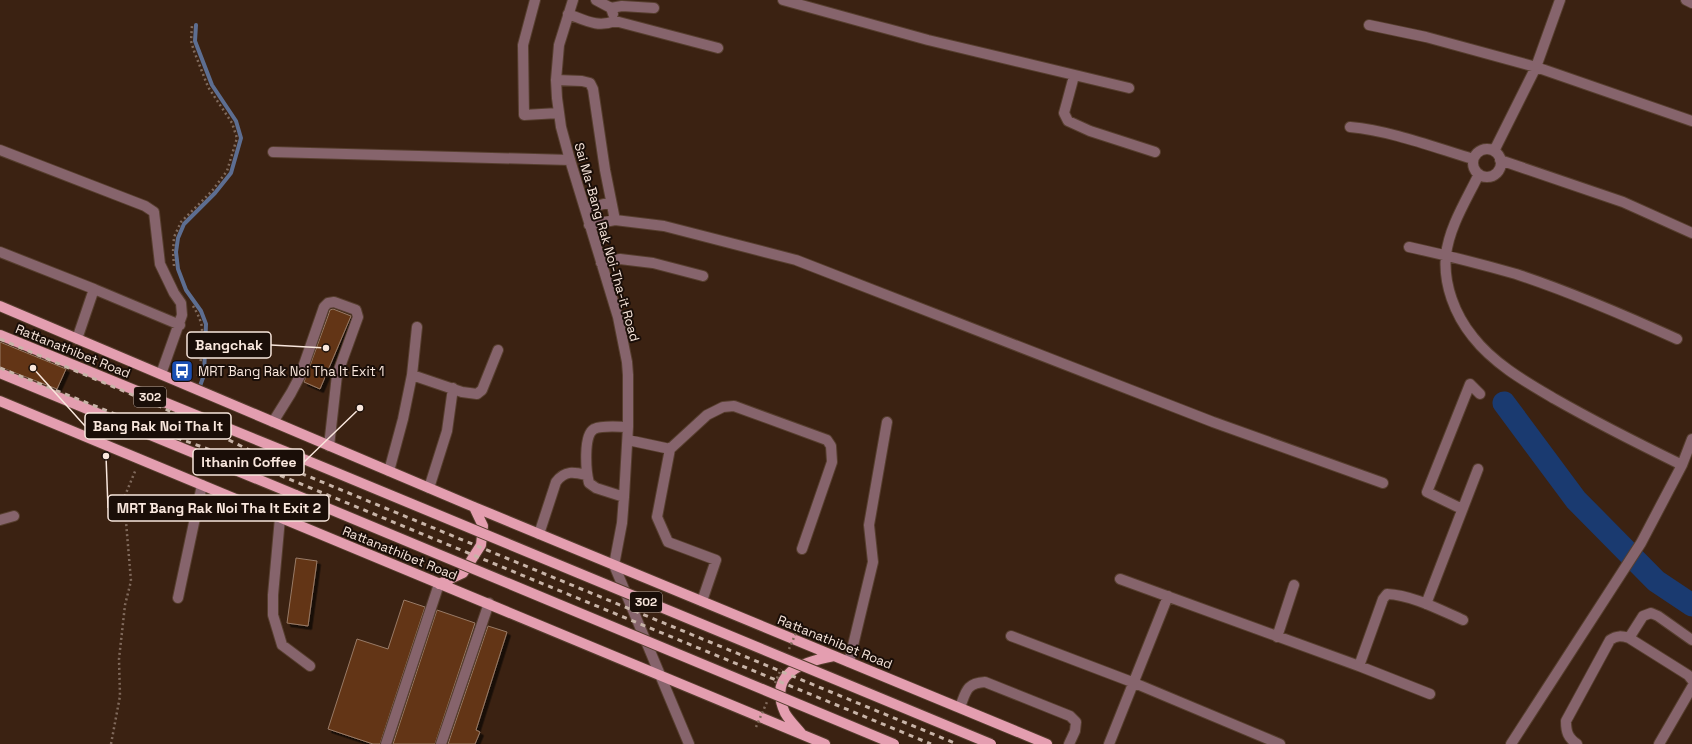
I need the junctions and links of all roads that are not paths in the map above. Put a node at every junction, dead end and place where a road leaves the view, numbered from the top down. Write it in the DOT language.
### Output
graph roads {
  1 [pos="535,0"];
  2 [pos="573,0"];
  3 [pos="596,0"];
  4 [pos="783,0"];
  5 [pos="1560,0"];
  6 [pos="1686,0"];
  7 [pos="1692,3"];
  8 [pos="611,8"];
  9 [pos="654,8"];
  10 [pos="568,14"];
  11 [pos="615,21"];
  12 [pos="1369,25"];
  13 [pos="718,48"];
  14 [pos="1536,67"];
  15 [pos="1074,76"];
  16 [pos="556,80"];
  17 [pos="1130,88"];
  18 [pos="559,113"];
  19 [pos="1692,121"];
  20 [pos="1350,127"];
  21 [pos="0,150"];
  22 [pos="1494,151"];
  23 [pos="273,152"];
  24 [pos="1155,152"];
  25 [pos="1473,159"];
  26 [pos="570,160"];
  27 [pos="1500,160"];
  28 [pos="1479,174"];
  29 [pos="611,202"];
  30 [pos="585,209"];
  31 [pos="615,220"];
  32 [pos="589,225"];
  33 [pos="1692,232"];
  34 [pos="1409,247"];
  35 [pos="0,252"];
  36 [pos="1446,256"];
  37 [pos="601,263"];
  38 [pos="703,276"];
  39 [pos="94,289"];
  40 [pos="0,306"];
  41 [pos="180,325"];
  42 [pos="416,327"];
  43 [pos="0,335"];
  44 [pos="77,339"];
  45 [pos="1677,339"];
  46 [pos="498,350"];
  47 [pos="0,373"];
  48 [pos="161,374"];
  49 [pos="412,375"];
  50 [pos="452,388"];
  51 [pos="1480,394"];
  52 [pos="0,402"];
  53 [pos="273,422"];
  54 [pos="887,422"];
  55 [pos="628,427"];
  56 [pos="1692,439"];
  57 [pos="628,440"];
  58 [pos="329,446"];
  59 [pos="670,449"];
  60 [pos="1682,465"];
  61 [pos="1478,469"];
  62 [pos="389,471"];
  63 [pos="586,475"];
  64 [pos="1383,483"];
  65 [pos="202,485"];
  66 [pos="429,488"];
  67 [pos="624,497"];
  68 [pos="474,507"];
  69 [pos="1462,509"];
  70 [pos="14,516"];
  71 [pos="280,518"];
  72 [pos="0,520"];
  73 [pos="539,534"];
  74 [pos="802,549"];
  75 [pos="614,565"];
  76 [pos="1120,579"];
  77 [pos="439,584"];
  78 [pos="1294,585"];
  79 [pos="1168,596"];
  80 [pos="178,598"];
  81 [pos="702,601"];
  82 [pos="489,603"];
  83 [pos="1426,604"];
  84 [pos="1463,620"];
  85 [pos="1011,636"];
  86 [pos="1277,636"];
  87 [pos="1629,638"];
  88 [pos="1692,640"];
  89 [pos="834,656"];
  90 [pos="849,662"];
  91 [pos="310,666"];
  92 [pos="1359,666"];
  93 [pos="658,673"];
  94 [pos="1692,680"];
  95 [pos="1132,682"];
  96 [pos="1692,687"];
  97 [pos="1430,694"];
  98 [pos="960,707"];
  99 [pos="802,734"];
  100 [pos="386,744"];
  101 [pos="441,744"];
  102 [pos="689,744"];
  103 [pos="826,744"];
  104 [pos="894,744"];
  105 [pos="991,744"];
  106 [pos="1047,744"];
  107 [pos="1069,744"];
  108 [pos="1109,744"];
  109 [pos="1280,744"];
  110 [pos="1511,744"];
  111 [pos="1577,744"];
  112 [pos="1659,744"];
  1 -- 18 [label="street"];
  2 -- 10 [label="street, Sai Ma-Bang Rak Noi-Tha-it Road"];
  3 -- 8 [label="street"];
  4 -- 15 [label="street"];
  5 -- 14 [label="street"];
  6 -- 7 [label="street"];
  8 -- 9 [label="street"];
  8 -- 11 [label="street"];
  10 -- 11 [label="street"];
  10 -- 16 [label="street, Sai Ma-Bang Rak Noi-Tha-it Road"];
  11 -- 13 [label="street"];
  12 -- 14 [label="street"];
  14 -- 19 [label="street"];
  14 -- 22 [label="street"];
  15 -- 17 [label="street"];
  15 -- 24 [label="street"];
  16 -- 18 [label="street, Sai Ma-Bang Rak Noi-Tha-it Road"];
  16 -- 29 [label="street"];
  18 -- 26 [label="street, Sai Ma-Bang Rak Noi-Tha-it Road"];
  20 -- 25 [label="street"];
  21 -- 41 [label="street"];
  22 -- 25 [label="street"];
  22 -- 27 [label="street"];
  23 -- 26 [label="street"];
  25 -- 28 [label="street"];
  26 -- 30 [label="street, Sai Ma-Bang Rak Noi-Tha-it Road"];
  27 -- 28 [label="street"];
  27 -- 33 [label="street"];
  28 -- 36 [label="street"];
  29 -- 30 [label="street"];
  29 -- 31 [label="street"];
  30 -- 32 [label="street, Sai Ma-Bang Rak Noi-Tha-it Road"];
  31 -- 32 [label="street"];
  31 -- 64 [label="street"];
  32 -- 37 [label="street, Sai Ma-Bang Rak Noi-Tha-it Road"];
  34 -- 36 [label="street"];
  35 -- 39 [label="street"];
  36 -- 45 [label="street"];
  36 -- 60 [label="street"];
  37 -- 38 [label="street"];
  37 -- 55 [label="street, Sai Ma-Bang Rak Noi-Tha-it Road"];
  39 -- 41 [label="street"];
  39 -- 44 [label="street"];
  40 -- 44 [label="main road, Rattanathibet Road / 302"];
  41 -- 48 [label="street"];
  42 -- 49 [label="street"];
  43 -- 105 [label="main road, Rattanathibet Road / 302, bridge"];
  44 -- 48 [label="main road, Rattanathibet Road / 302"];
  46 -- 50 [label="street"];
  47 -- 104 [label="main road, Rattanathibet Road, bridge"];
  48 -- 53 [label="main road, Rattanathibet Road / 302"];
  49 -- 50 [label="street"];
  49 -- 62 [label="street"];
  50 -- 66 [label="street"];
  51 -- 69 [label="street"];
  52 -- 65 [label="main road, Rattanathibet Road"];
  53 -- 58 [label="main road, Rattanathibet Road / 302"];
  53 -- 58 [label="street"];
  54 -- 90 [label="street"];
  55 -- 57 [label="street, Sai Ma-Bang Rak Noi-Tha-it Road"];
  55 -- 63 [label="street"];
  56 -- 60 [label="street"];
  57 -- 59 [label="street"];
  57 -- 67 [label="street, Sai Ma-Bang Rak Noi-Tha-it Road"];
  58 -- 62 [label="main road, Rattanathibet Road / 302"];
  59 -- 74 [label="street"];
  59 -- 81 [label="street"];
  60 -- 110 [label="street"];
  61 -- 69 [label="street"];
  62 -- 66 [label="main road, Rattanathibet Road / 302"];
  63 -- 67 [label="street"];
  63 -- 73 [label="street"];
  65 -- 71 [label="main road, Rattanathibet Road"];
  65 -- 80 [label="street"];
  66 -- 68 [label="main road, Rattanathibet Road / 302"];
  67 -- 75 [label="street, Sai Ma-Bang Rak Noi-Tha-it Road"];
  68 -- 73 [label="main road, Rattanathibet Road / 302"];
  68 -- 77 [label="main road"];
  69 -- 83 [label="street"];
  70 -- 72 [label="street"];
  71 -- 77 [label="main road, Rattanathibet Road"];
  71 -- 91 [label="street"];
  73 -- 75 [label="main road, Rattanathibet Road / 302"];
  75 -- 81 [label="main road, Rattanathibet Road / 302"];
  75 -- 93 [label="street, 302"];
  76 -- 79 [label="street"];
  77 -- 82 [label="main road, Rattanathibet Road"];
  77 -- 100 [label="street"];
  78 -- 86 [label="street"];
  79 -- 86 [label="street"];
  79 -- 95 [label="street"];
  81 -- 89 [label="main road, Rattanathibet Road / 302"];
  82 -- 93 [label="main road, Rattanathibet Road"];
  82 -- 101 [label="street"];
  83 -- 84 [label="street"];
  83 -- 92 [label="street"];
  85 -- 95 [label="street"];
  86 -- 92 [label="street"];
  87 -- 88 [label="street"];
  87 -- 94 [label="street"];
  87 -- 111 [label="street"];
  89 -- 90 [label="main road, Rattanathibet Road / 302"];
  89 -- 99 [label="main road"];
  90 -- 98 [label="main road, Rattanathibet Road / 302"];
  92 -- 97 [label="street"];
  93 -- 99 [label="main road, Rattanathibet Road"];
  93 -- 102 [label="street"];
  95 -- 108 [label="street"];
  95 -- 109 [label="street"];
  96 -- 112 [label="street"];
  98 -- 106 [label="main road, Rattanathibet Road / 302"];
  98 -- 107 [label="street"];
  99 -- 103 [label="main road, Rattanathibet Road"];
}
